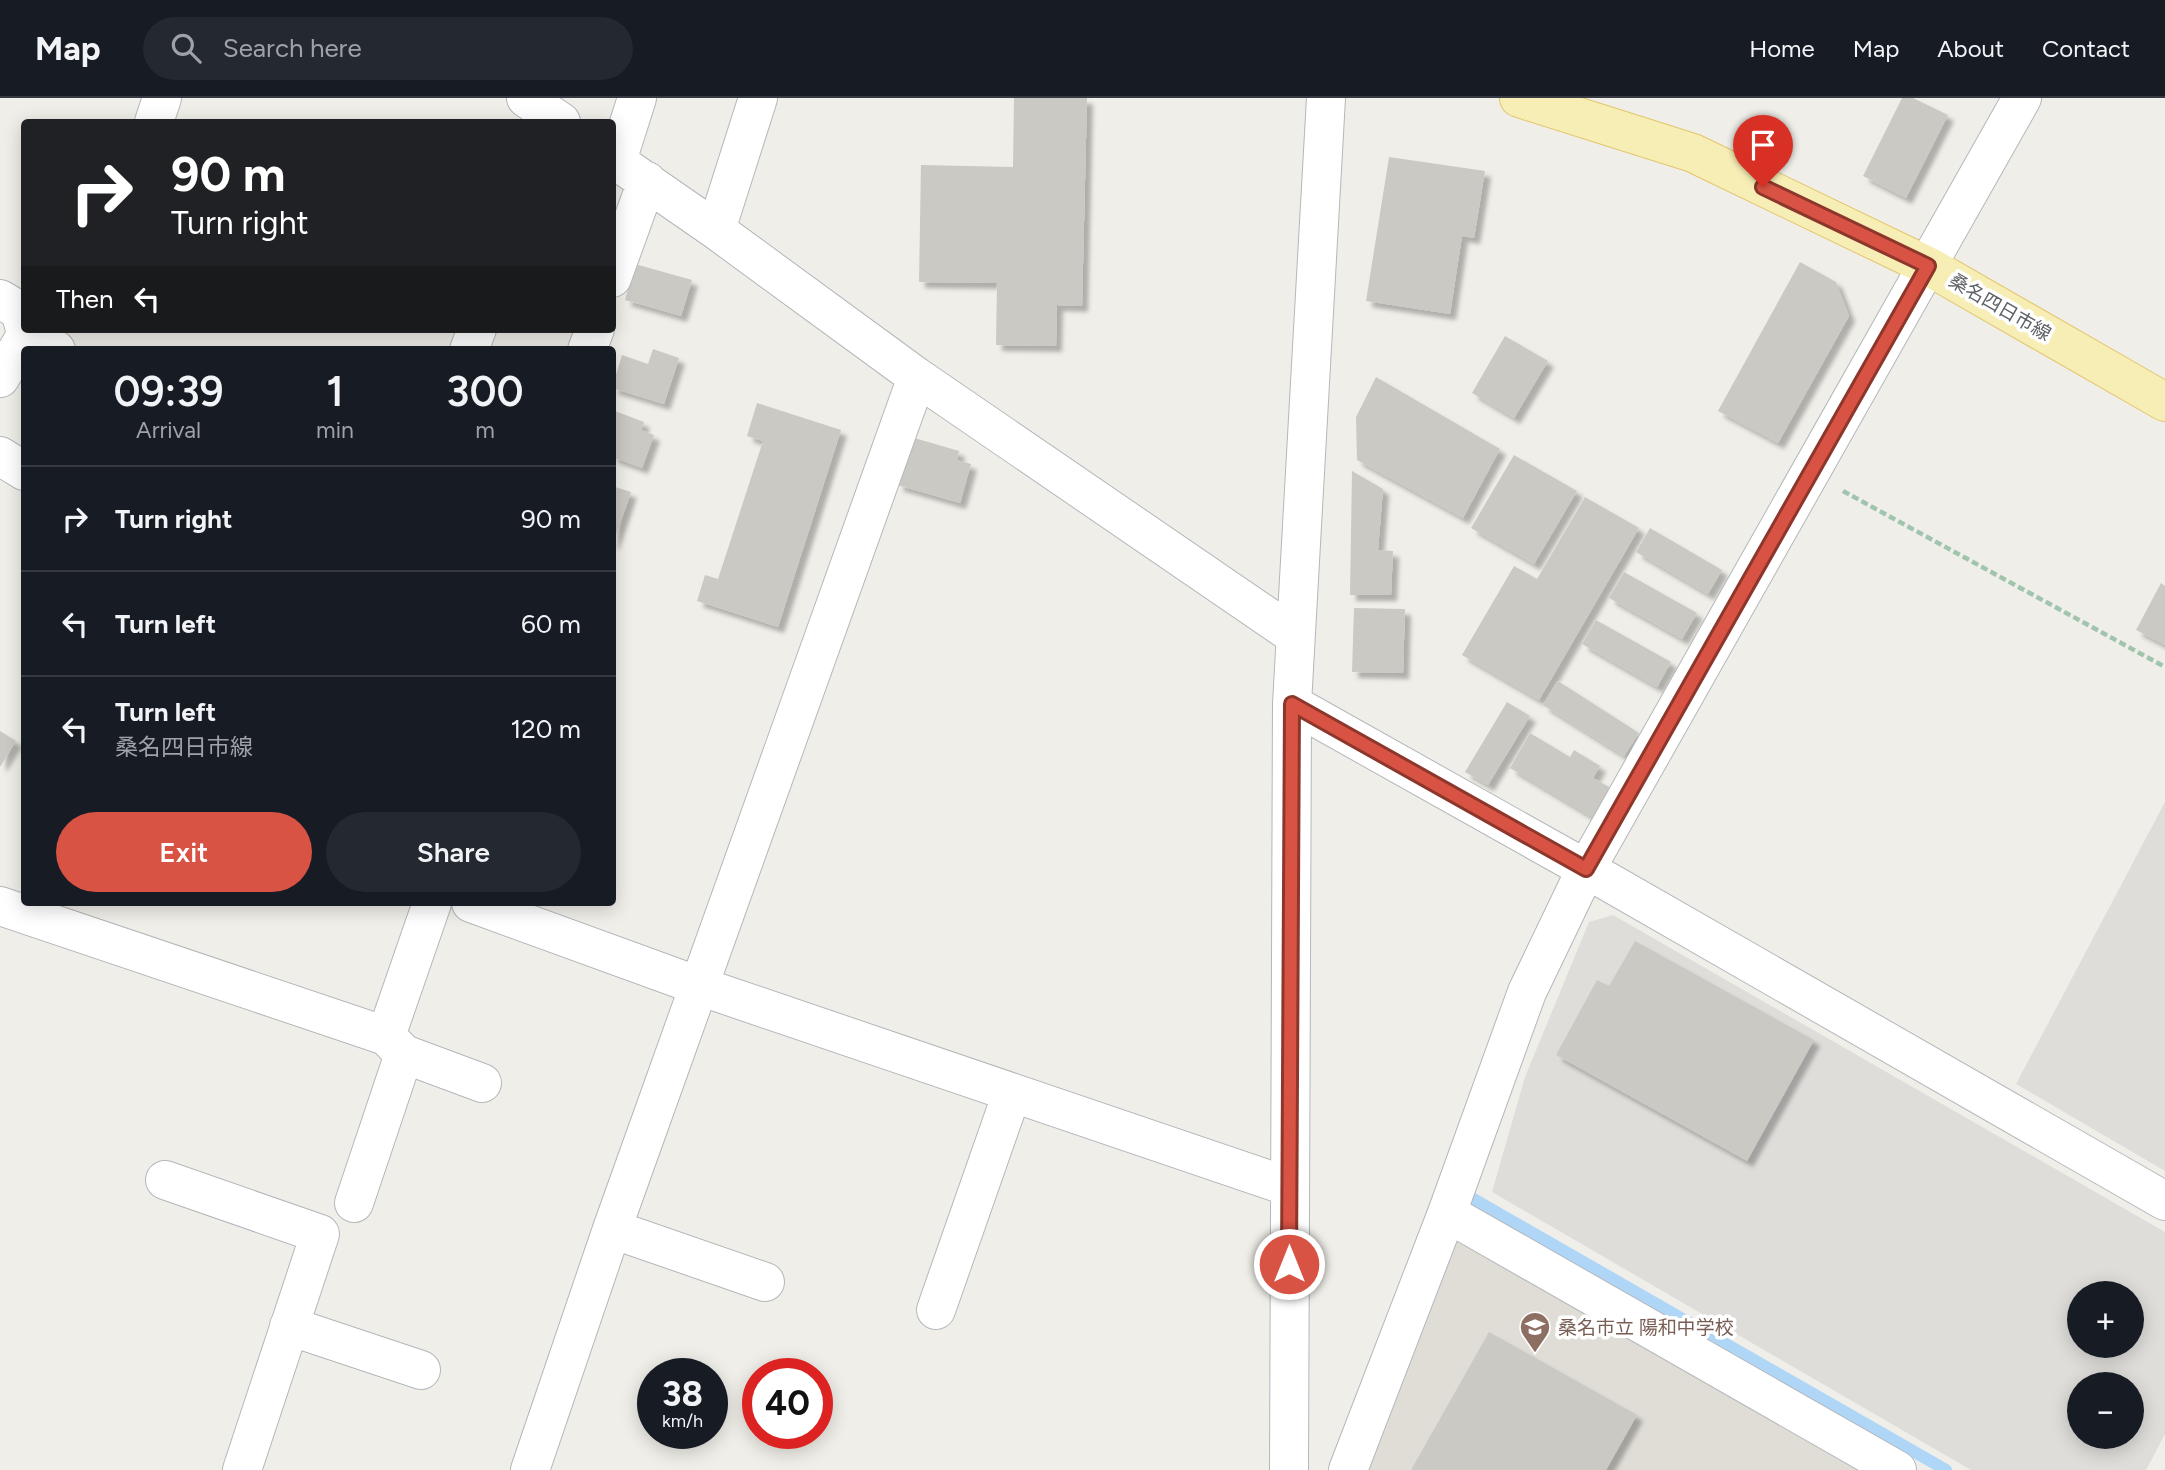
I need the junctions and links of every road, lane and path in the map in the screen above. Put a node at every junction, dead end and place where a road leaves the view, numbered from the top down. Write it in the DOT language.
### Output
graph roads {
  1 [pos="162,98"];
  2 [pos="637,98"];
  3 [pos="758,98"];
  4 [pos="1326,98"];
  5 [pos="1519,98"];
  6 [pos="2022,98"];
  7 [pos="155,119"];
  8 [pos="625,167"];
  9 [pos="716,230"];
  10 [pos="616,244"];
  11 [pos="1928,266"];
  12 [pos="0,299"];
  13 [pos="21,313"];
  14 [pos="21,351"];
  15 [pos="917,377"];
  16 [pos="0,378"];
  17 [pos="2165,402"];
  18 [pos="0,456"];
  19 [pos="21,469"];
  20 [pos="1812,474"];
  21 [pos="1294,635"];
  22 [pos="2165,667"];
  23 [pos="1292,704"];
  24 [pos="1586,869"];
  25 [pos="0,906"];
  26 [pos="431,906"];
  27 [pos="479,906"];
  28 [pos="699,986"];
  29 [pos="395,1045"];
  30 [pos="482,1083"];
  31 [pos="1012,1093"];
  32 [pos="165,1180"];
  33 [pos="1290,1187"];
  34 [pos="2165,1201"];
  35 [pos="354,1203"];
  36 [pos="1447,1213"];
  37 [pos="612,1229"];
  38 [pos="765,1282"];
  39 [pos="936,1310"];
  40 [pos="289,1326"];
  41 [pos="421,1370"];
  42 [pos="242,1470"];
  43 [pos="530,1470"];
  44 [pos="1289,1470"];
  45 [pos="1348,1470"];
  46 [pos="1898,1470"];
  1 -- 7 [label="street"];
  2 -- 8 [label="street"];
  3 -- 9 [label="street"];
  4 -- 21 [label="street"];
  5 -- 11 [label="main road, 桑名四日市線"];
  6 -- 11 [label="street"];
  8 -- 9 [label="street"];
  8 -- 10 [label="street"];
  9 -- 15 [label="street"];
  11 -- 17 [label="main road, 桑名四日市線"];
  11 -- 20 [label="street"];
  12 -- 13 [label="street"];
  14 -- 16 [label="street"];
  15 -- 21 [label="street"];
  15 -- 28 [label="street"];
  18 -- 19 [label="street"];
  20 -- 22 [label="path"];
  20 -- 24 [label="street"];
  21 -- 23 [label="street"];
  23 -- 24 [label="street"];
  23 -- 33 [label="street"];
  24 -- 34 [label="street"];
  24 -- 36 [label="street"];
  25 -- 29 [label="street"];
  26 -- 29 [label="street"];
  27 -- 28 [label="street"];
  28 -- 31 [label="street"];
  28 -- 37 [label="street"];
  29 -- 30 [label="street"];
  29 -- 35 [label="street"];
  31 -- 33 [label="street"];
  31 -- 39 [label="street"];
  32 -- 40 [label="street"];
  33 -- 44 [label="street"];
  36 -- 45 [label="street"];
  36 -- 46 [label="street"];
  37 -- 38 [label="street"];
  37 -- 43 [label="street"];
  40 -- 41 [label="street"];
  40 -- 42 [label="street"];
}
